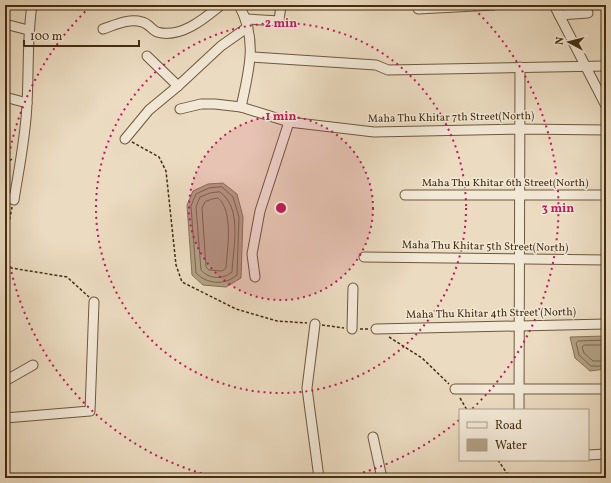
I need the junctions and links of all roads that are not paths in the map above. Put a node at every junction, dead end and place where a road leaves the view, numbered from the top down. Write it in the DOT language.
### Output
graph roads {
  1 [pos="32,5"];
  2 [pos="221,5"];
  3 [pos="239,5"];
  4 [pos="282,5"];
  5 [pos="494,5"];
  6 [pos="554,5"];
  7 [pos="418,9"];
  8 [pos="588,13"];
  9 [pos="559,15"];
  10 [pos="247,23"];
  11 [pos="5,24"];
  12 [pos="103,29"];
  13 [pos="28,30"];
  14 [pos="147,56"];
  15 [pos="252,57"];
  16 [pos="587,66"];
  17 [pos="606,66"];
  18 [pos="520,67"];
  19 [pos="178,86"];
  20 [pos="5,97"];
  21 [pos="27,104"];
  22 [pos="606,106"];
  23 [pos="241,107"];
  24 [pos="180,109"];
  25 [pos="289,122"];
  26 [pos="520,129"];
  27 [pos="606,130"];
  28 [pos="125,139"];
  29 [pos="405,195"];
  30 [pos="520,195"];
  31 [pos="606,195"];
  32 [pos="9,198"];
  33 [pos="364,257"];
  34 [pos="520,260"];
  35 [pos="606,260"];
  36 [pos="255,277"];
  37 [pos="353,288"];
  38 [pos="94,302"];
  39 [pos="315,324"];
  40 [pos="606,324"];
  41 [pos="520,325"];
  42 [pos="352,329"];
  43 [pos="376,329"];
  44 [pos="33,365"];
  45 [pos="5,381"];
  46 [pos="606,388"];
  47 [pos="455,389"];
  48 [pos="519,389"];
  49 [pos="519,409"];
  50 [pos="5,418"];
  51 [pos="372,437"];
  52 [pos="606,454"];
  53 [pos="589,455"];
  54 [pos="319,478"];
  55 [pos="382,478"];
  1 -- 13 [label="street"];
  2 -- 12 [label="street"];
  3 -- 10 [label="street"];
  4 -- 10 [label="street"];
  5 -- 7 [label="street"];
  6 -- 9 [label="street"];
  8 -- 9 [label="street"];
  9 -- 16 [label="street"];
  10 -- 15 [label="street"];
  10 -- 19 [label="street"];
  11 -- 13 [label="street"];
  13 -- 21 [label="street"];
  14 -- 19 [label="street"];
  15 -- 18 [label="street"];
  15 -- 23 [label="street"];
  16 -- 17 [label="street"];
  16 -- 18 [label="street"];
  16 -- 22 [label="street"];
  18 -- 26 [label="street"];
  19 -- 28 [label="street"];
  20 -- 21 [label="street"];
  21 -- 32 [label="street"];
  23 -- 24 [label="street, Maha Thu Khitar 7th Street(North)"];
  23 -- 25 [label="street, Maha Thu Khitar 7th Street(North)"];
  25 -- 26 [label="street, Maha Thu Khitar 7th Street(North)"];
  25 -- 36 [label="street"];
  26 -- 27 [label="street, Maha Thu Khitar 7th Street(North)"];
  26 -- 30 [label="street"];
  29 -- 30 [label="street, Maha Thu Khitar 6th Street(North)"];
  30 -- 31 [label="street, Maha Thu Khitar 6th Street(North)"];
  30 -- 34 [label="street"];
  33 -- 34 [label="street, Maha Thu Khitar 5th Street(North)"];
  34 -- 35 [label="street, Maha Thu Khitar 5th Street(North)"];
  34 -- 41 [label="street"];
  37 -- 42 [label="street"];
  38 -- 50 [label="street"];
  39 -- 54 [label="street"];
  40 -- 41 [label="street, Maha Thu Khitar 4th Street (North)"];
  41 -- 43 [label="street, Maha Thu Khitar 4th Street (North)"];
  41 -- 48 [label="street"];
  44 -- 45 [label="street"];
  46 -- 48 [label="street"];
  47 -- 48 [label="street"];
  48 -- 49 [label="street"];
  51 -- 55 [label="street"];
  52 -- 53 [label="street"];
}
